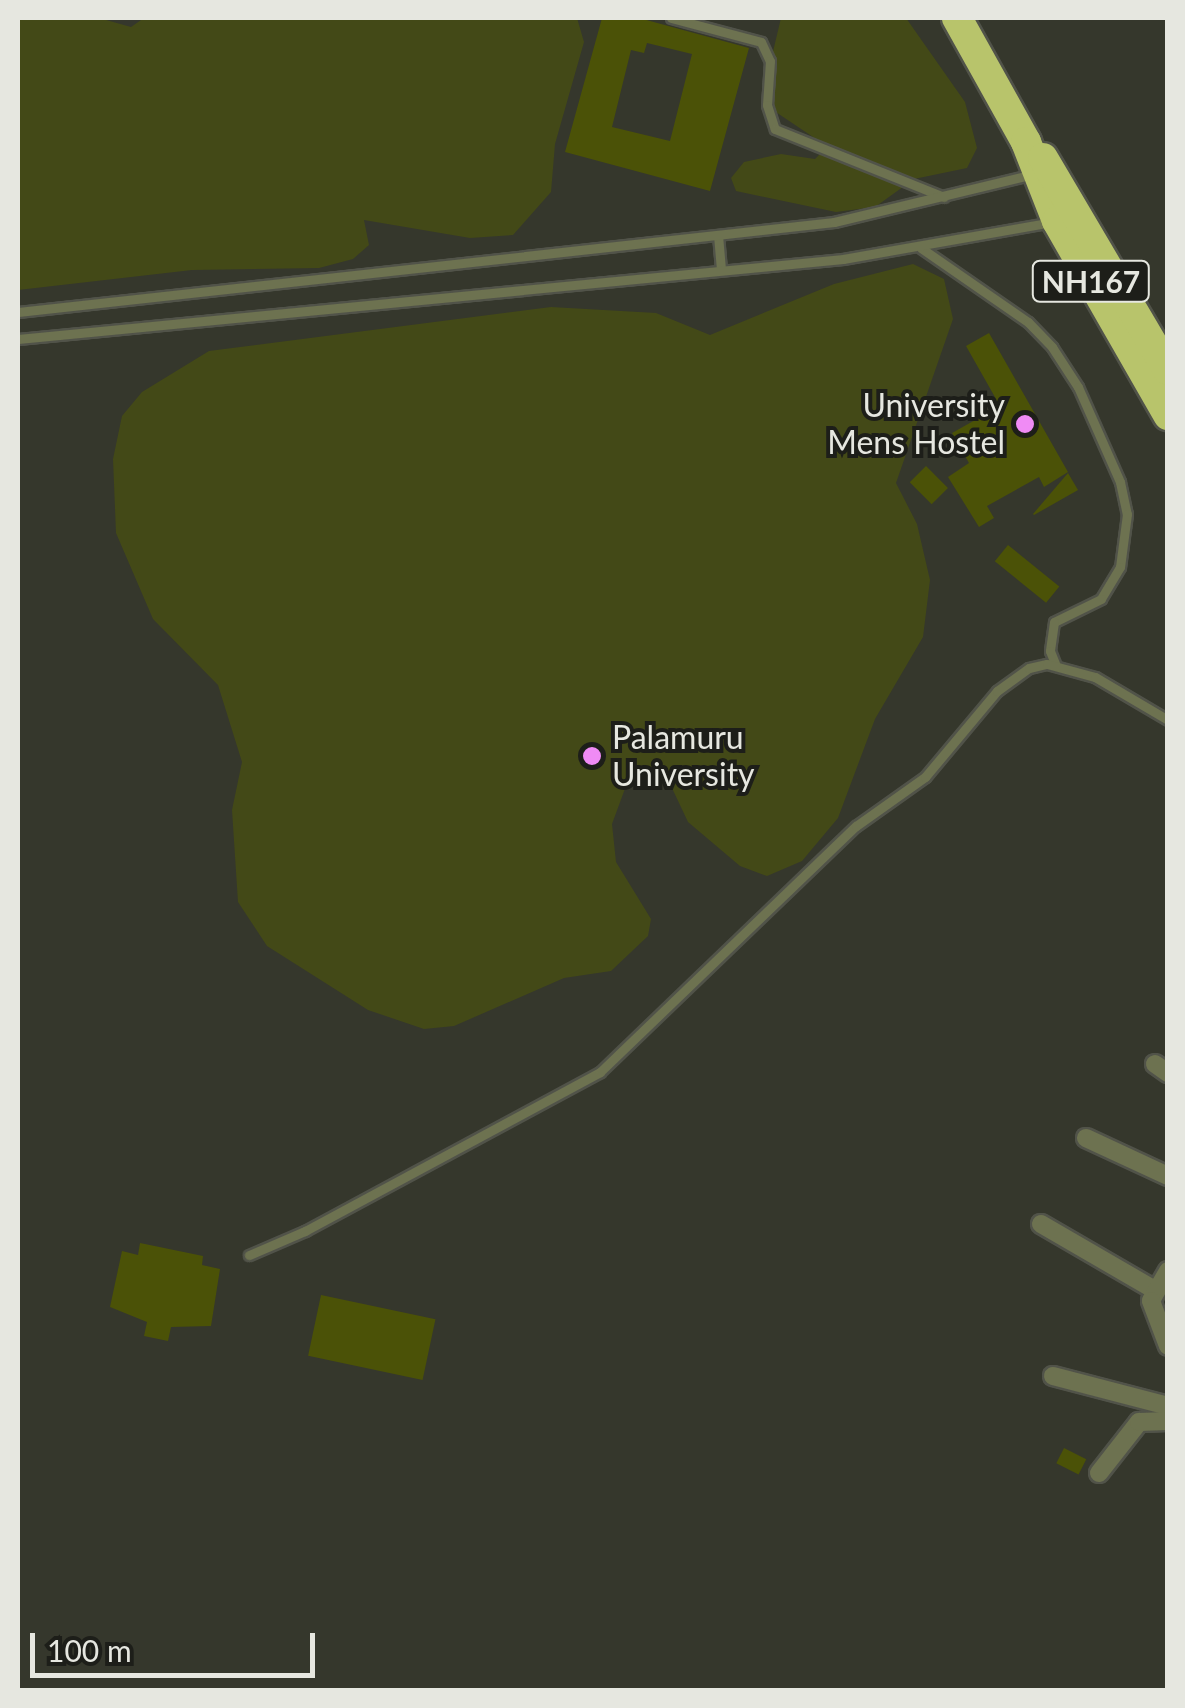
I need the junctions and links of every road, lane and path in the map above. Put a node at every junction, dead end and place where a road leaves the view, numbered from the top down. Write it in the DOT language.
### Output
graph roads {
  1 [pos="671,18"];
  2 [pos="957,18"];
  3 [pos="1043,170"];
  4 [pos="944,197"];
  5 [pos="1067,215"];
  6 [pos="718,234"];
  7 [pos="922,248"];
  8 [pos="721,269"];
  9 [pos="18,312"];
  10 [pos="18,338"];
  11 [pos="1168,370"];
  12 [pos="1168,415"];
  13 [pos="1056,666"];
  14 [pos="1168,720"];
  15 [pos="1086,1138"];
  16 [pos="1168,1176"];
  17 [pos="1041,1224"];
  18 [pos="249,1254"];
  19 [pos="1168,1271"];
  20 [pos="1155,1290"];
  21 [pos="1168,1346"];
  22 [pos="1053,1376"];
  23 [pos="1168,1406"];
  24 [pos="1168,1421"];
  25 [pos="1099,1473"];
  1 -- 4 [label="lane"];
  2 -- 3 [label="highway, NH167"];
  3 -- 4 [label="lane"];
  3 -- 5 [label="highway, NH167"];
  4 -- 6 [label="lane"];
  5 -- 7 [label="lane"];
  5 -- 11 [label="highway, NH167"];
  5 -- 12 [label="highway, NH167"];
  6 -- 8 [label="lane"];
  6 -- 9 [label="lane"];
  7 -- 8 [label="lane"];
  7 -- 13 [label="lane"];
  8 -- 10 [label="lane"];
  13 -- 14 [label="lane"];
  13 -- 18 [label="lane"];
  15 -- 16 [label="street"];
  17 -- 20 [label="street"];
  19 -- 20 [label="street"];
  20 -- 21 [label="street"];
  22 -- 23 [label="street"];
  24 -- 25 [label="street"];
}
